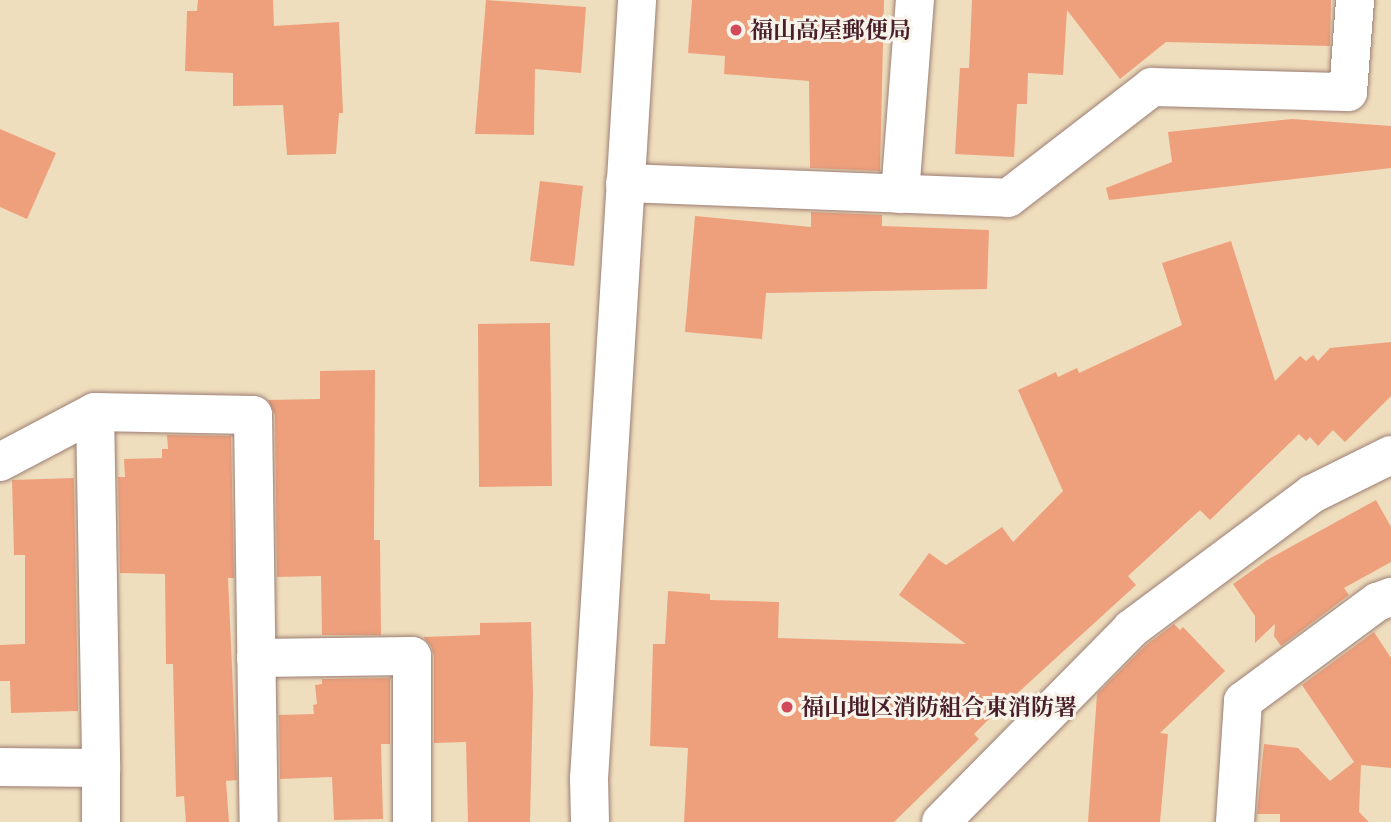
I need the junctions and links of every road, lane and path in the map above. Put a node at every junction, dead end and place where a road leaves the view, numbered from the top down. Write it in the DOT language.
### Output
graph roads {
  1 [pos="637,0"];
  2 [pos="915,0"];
  3 [pos="1355,0"];
  4 [pos="625,183"];
  5 [pos="900,194"];
  6 [pos="95,412"];
  7 [pos="1391,455"];
  8 [pos="0,462"];
  9 [pos="1391,597"];
  10 [pos="256,658"];
  11 [pos="0,766"];
  12 [pos="101,768"];
  13 [pos="943,821"];
  14 [pos="102,822"];
  15 [pos="259,822"];
  16 [pos="412,822"];
  17 [pos="590,822"];
  18 [pos="1235,822"];
  1 -- 4 [label="street"];
  2 -- 5 [label="street"];
  3 -- 5 [label="street"];
  4 -- 5 [label="street"];
  4 -- 17 [label="street"];
  6 -- 8 [label="street"];
  6 -- 10 [label="street"];
  6 -- 12 [label="street"];
  7 -- 13 [label="street"];
  9 -- 18 [label="street"];
  10 -- 15 [label="street"];
  10 -- 16 [label="street"];
  11 -- 12 [label="street"];
  12 -- 14 [label="street"];
}
